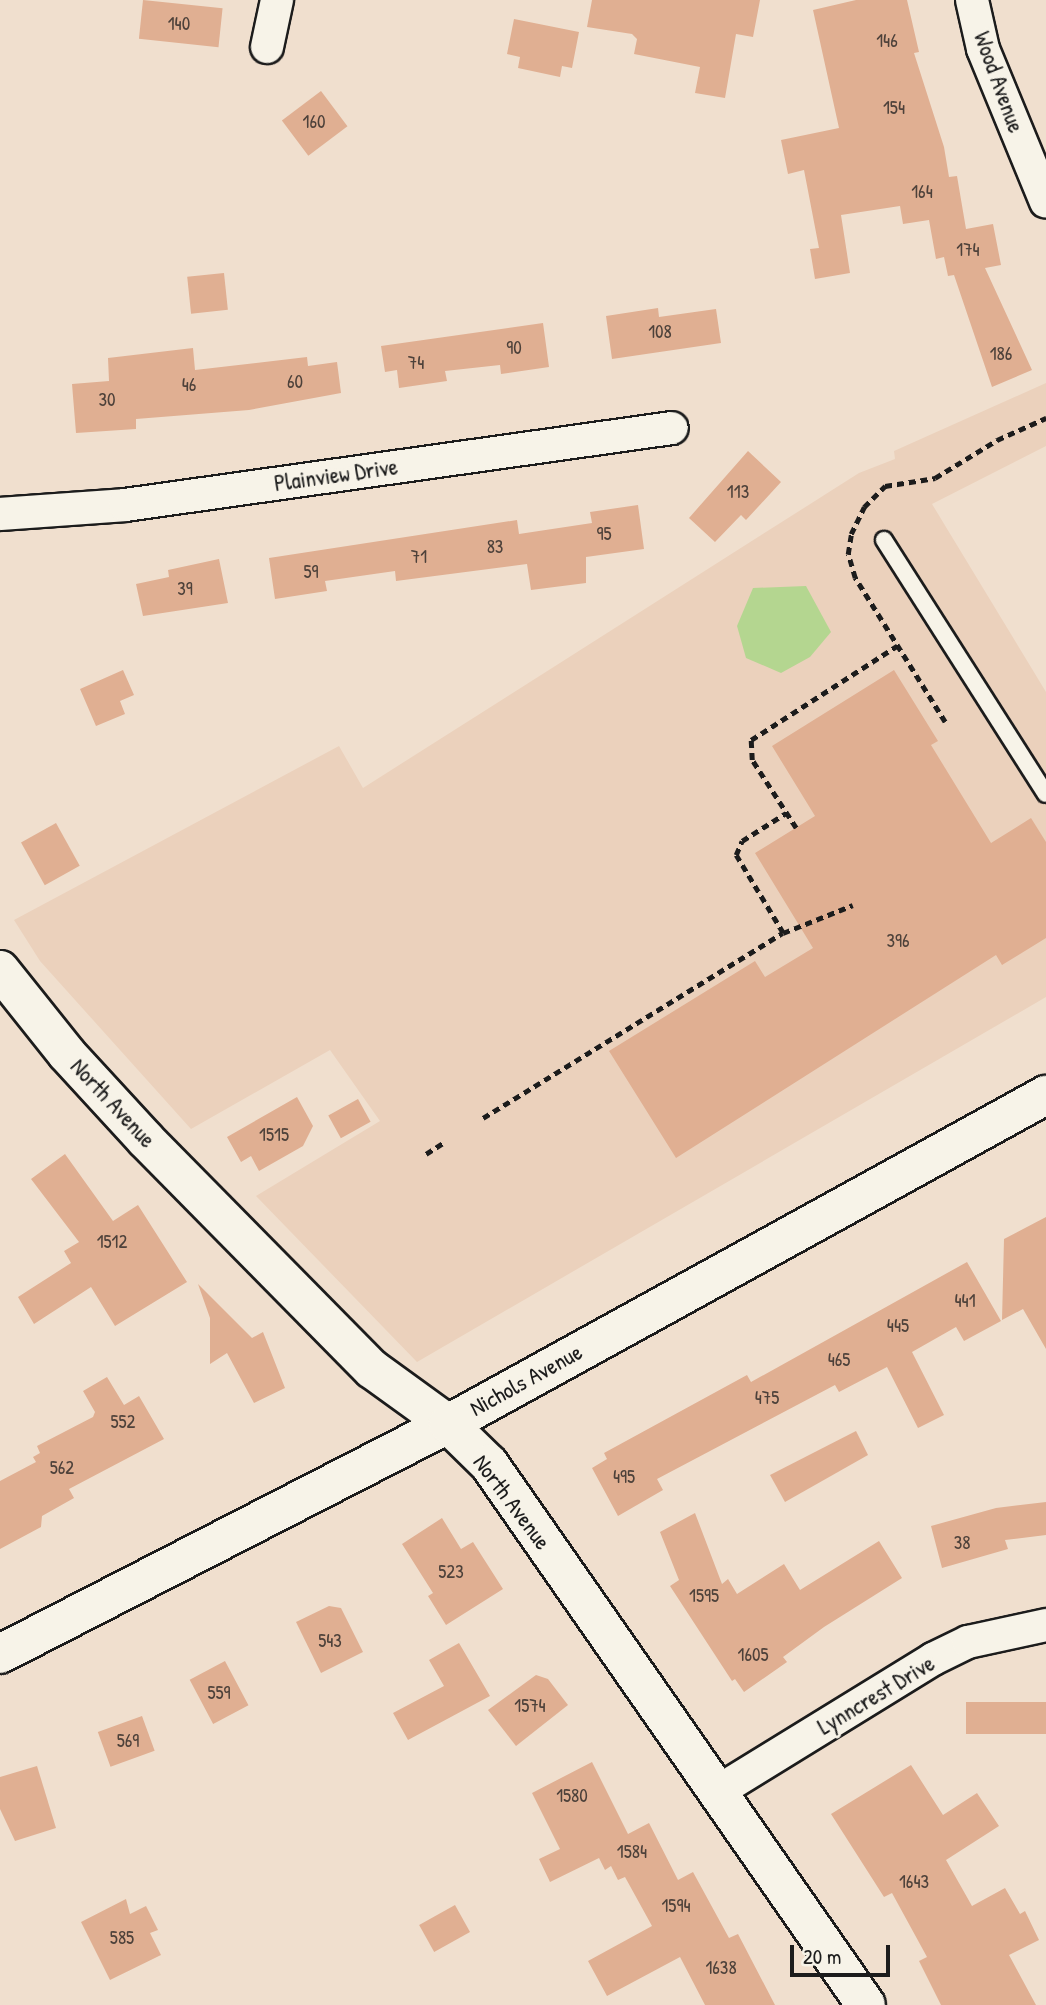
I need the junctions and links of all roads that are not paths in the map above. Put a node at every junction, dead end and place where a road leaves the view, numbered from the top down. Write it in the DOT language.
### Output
graph roads {
  1 [pos="276,0"];
  2 [pos="972,0"];
  3 [pos="267,47"];
  4 [pos="1046,202"];
  5 [pos="672,428"];
  6 [pos="0,514"];
  7 [pos="884,540"];
  8 [pos="1046,794"];
  9 [pos="0,971"];
  10 [pos="1045,1097"];
  11 [pos="447,1423"];
  12 [pos="1046,1625"];
  13 [pos="0,1654"];
  14 [pos="717,1792"];
  15 [pos="866,2005"];
  1 -- 3 [label="street"];
  2 -- 4 [label="street, Wood Avenue"];
  5 -- 6 [label="street, Plainview Drive"];
  7 -- 8 [label="lane"];
  9 -- 11 [label="street, North Avenue"];
  10 -- 11 [label="street, Nichols Avenue"];
  11 -- 13 [label="street, Nichols Avenue"];
  11 -- 14 [label="street, North Avenue"];
  12 -- 14 [label="street, Lynncrest Drive"];
  14 -- 15 [label="street, North Avenue"];
}
